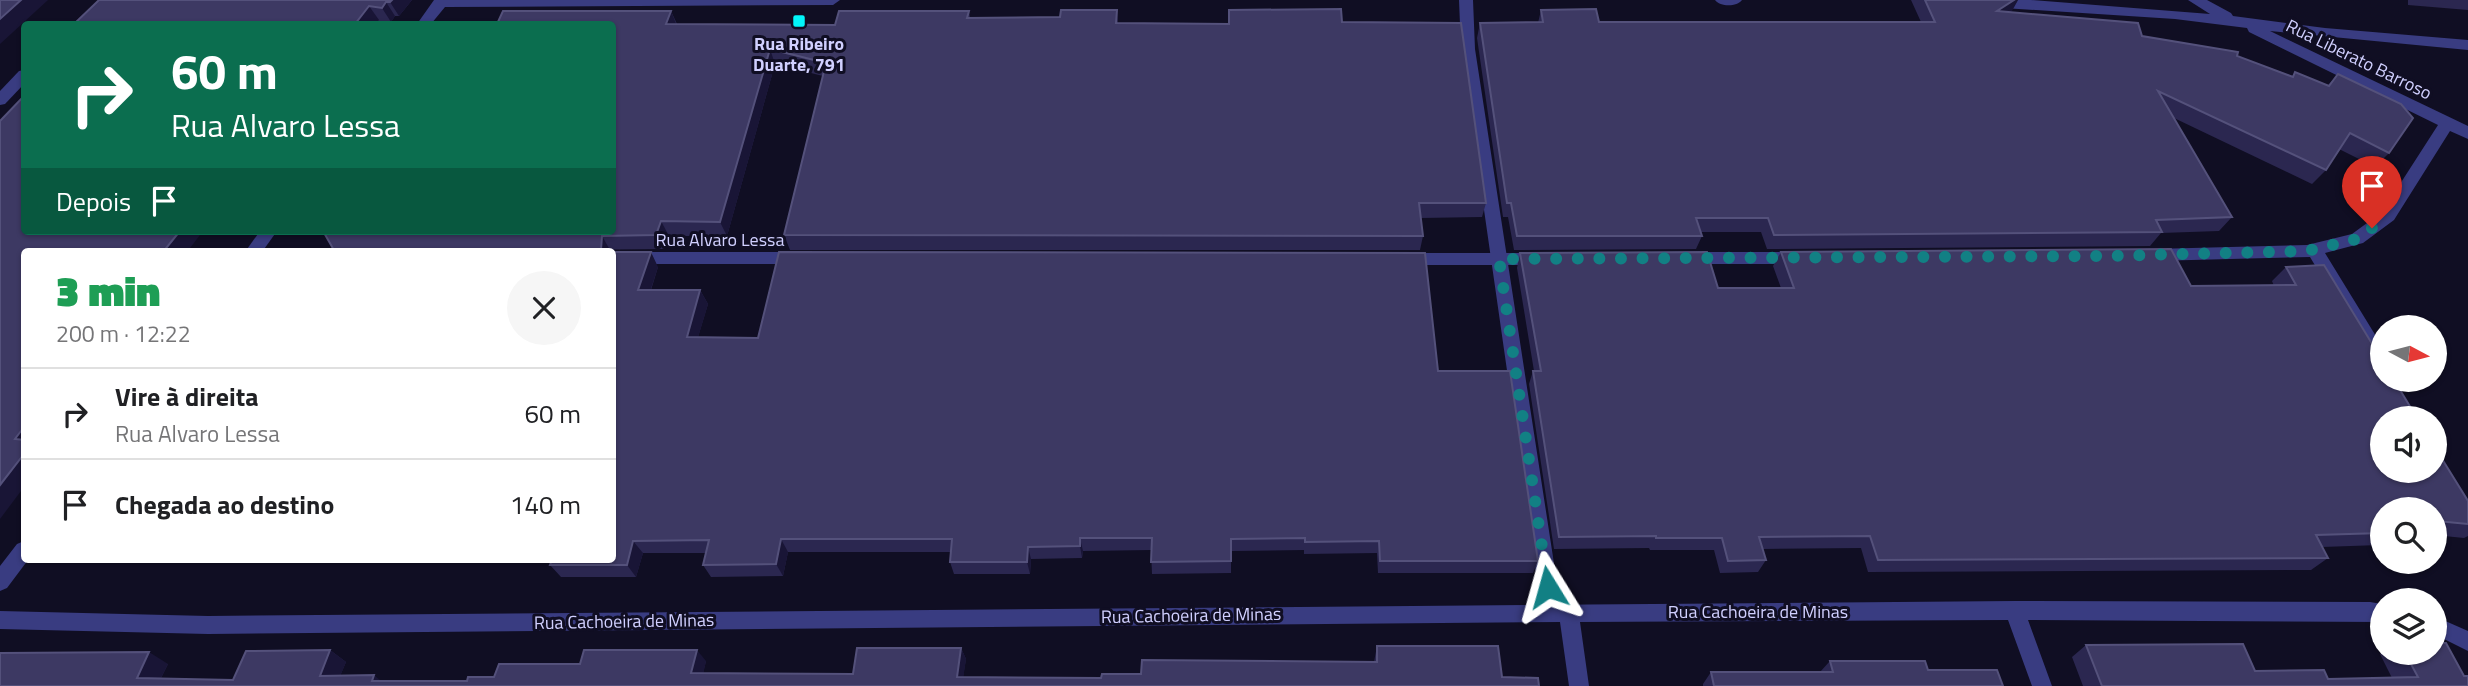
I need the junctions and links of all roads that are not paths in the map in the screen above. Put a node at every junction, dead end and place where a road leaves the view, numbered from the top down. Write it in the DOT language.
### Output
graph roads {
  1 [pos="833,0"];
  2 [pos="1466,0"];
  3 [pos="1722,0"];
  4 [pos="1734,0"];
  5 [pos="1957,0"];
  6 [pos="2195,0"];
  7 [pos="442,1"];
  8 [pos="426,21"];
  9 [pos="2240,23"];
  10 [pos="2468,45"];
  11 [pos="21,78"];
  12 [pos="0,100"];
  13 [pos="2446,124"];
  14 [pos="2468,134"];
  15 [pos="2315,250"];
  16 [pos="2132,256"];
  17 [pos="616,258"];
  18 [pos="820,258"];
  19 [pos="1665,258"];
  20 [pos="1816,258"];
  21 [pos="1388,259"];
  22 [pos="1499,259"];
  23 [pos="1555,259"];
  24 [pos="2370,342"];
  25 [pos="21,554"];
  26 [pos="0,582"];
  27 [pos="2014,610"];
  28 [pos="2370,611"];
  29 [pos="1569,612"];
  30 [pos="0,620"];
  31 [pos="2447,629"];
  32 [pos="2468,642"];
  33 [pos="1580,686"];
  34 [pos="2042,686"];
  1 -- 7 [label="street"];
  2 -- 22 [label="street"];
  3 -- 4 [label="street"];
  5 -- 9 [label="street"];
  6 -- 9 [label="street, Rua Liberato Barroso"];
  7 -- 8 [label="street"];
  9 -- 10 [label="street"];
  9 -- 13 [label="street, Rua Liberato Barroso"];
  11 -- 12 [label="street"];
  13 -- 14 [label="street, Rua Liberato Barroso"];
  13 -- 15 [label="street"];
  15 -- 16 [label="street"];
  15 -- 24 [label="street"];
  17 -- 18 [label="street, Rua Alvaro Lessa"];
  19 -- 20 [label="street"];
  21 -- 22 [label="street"];
  22 -- 23 [label="street"];
  22 -- 29 [label="street"];
  25 -- 26 [label="street"];
  27 -- 28 [label="street, Rua Cachoeira de Minas"];
  27 -- 29 [label="street, Rua Cachoeira de Minas"];
  27 -- 34 [label="street"];
  29 -- 30 [label="street, Rua Cachoeira de Minas"];
  29 -- 33 [label="street"];
  31 -- 32 [label="street"];
}
